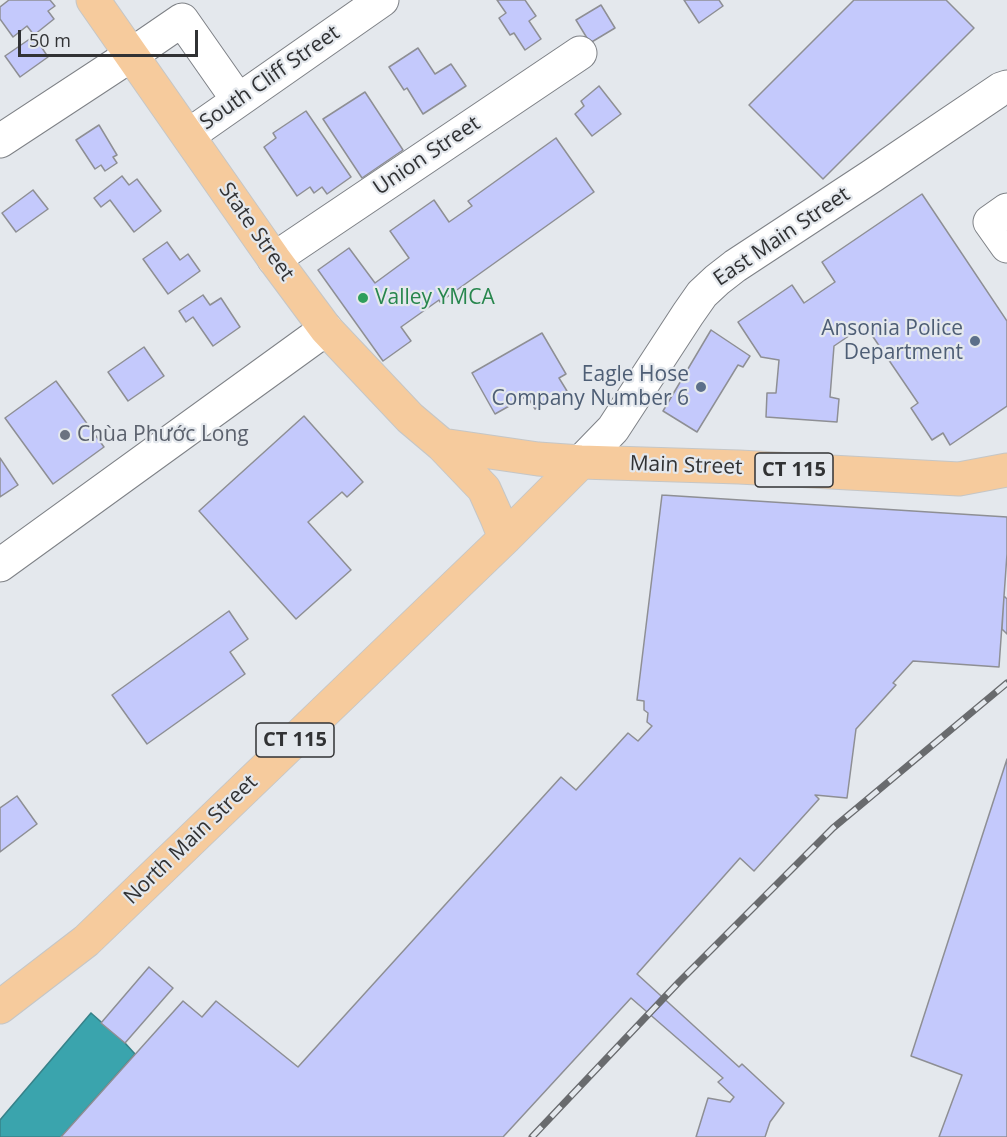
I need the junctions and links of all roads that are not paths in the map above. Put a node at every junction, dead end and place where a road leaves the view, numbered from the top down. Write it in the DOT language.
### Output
graph roads {
  1 [pos="93,0"];
  2 [pos="382,0"];
  3 [pos="580,53"];
  4 [pos="131,55"];
  5 [pos="1007,87"];
  6 [pos="238,100"];
  7 [pos="189,135"];
  8 [pos="0,141"];
  9 [pos="1007,210"];
  10 [pos="1007,246"];
  11 [pos="274,259"];
  12 [pos="326,328"];
  13 [pos="442,445"];
  14 [pos="581,462"];
  15 [pos="1004,474"];
  16 [pos="505,538"];
  17 [pos="0,565"];
  18 [pos="0,1007"];
  1 -- 4 [label="main road, State Street"];
  2 -- 6 [label="street, South Cliff Street"];
  3 -- 11 [label="street, Union Street"];
  4 -- 6 [label="street"];
  4 -- 7 [label="main road, State Street"];
  4 -- 8 [label="street"];
  5 -- 14 [label="street, East Main Street"];
  6 -- 7 [label="street, South Cliff Street"];
  7 -- 11 [label="main road, State Street"];
  9 -- 10 [label="street"];
  11 -- 12 [label="main road, State Street"];
  12 -- 13 [label="main road, State Street"];
  12 -- 17 [label="street"];
  13 -- 14 [label="main road"];
  13 -- 16 [label="main road, State Street"];
  14 -- 15 [label="main road, Main Street / CT 115"];
  14 -- 16 [label="main road, North Main Street / CT 115"];
  16 -- 18 [label="main road, North Main Street / CT 115"];
}
